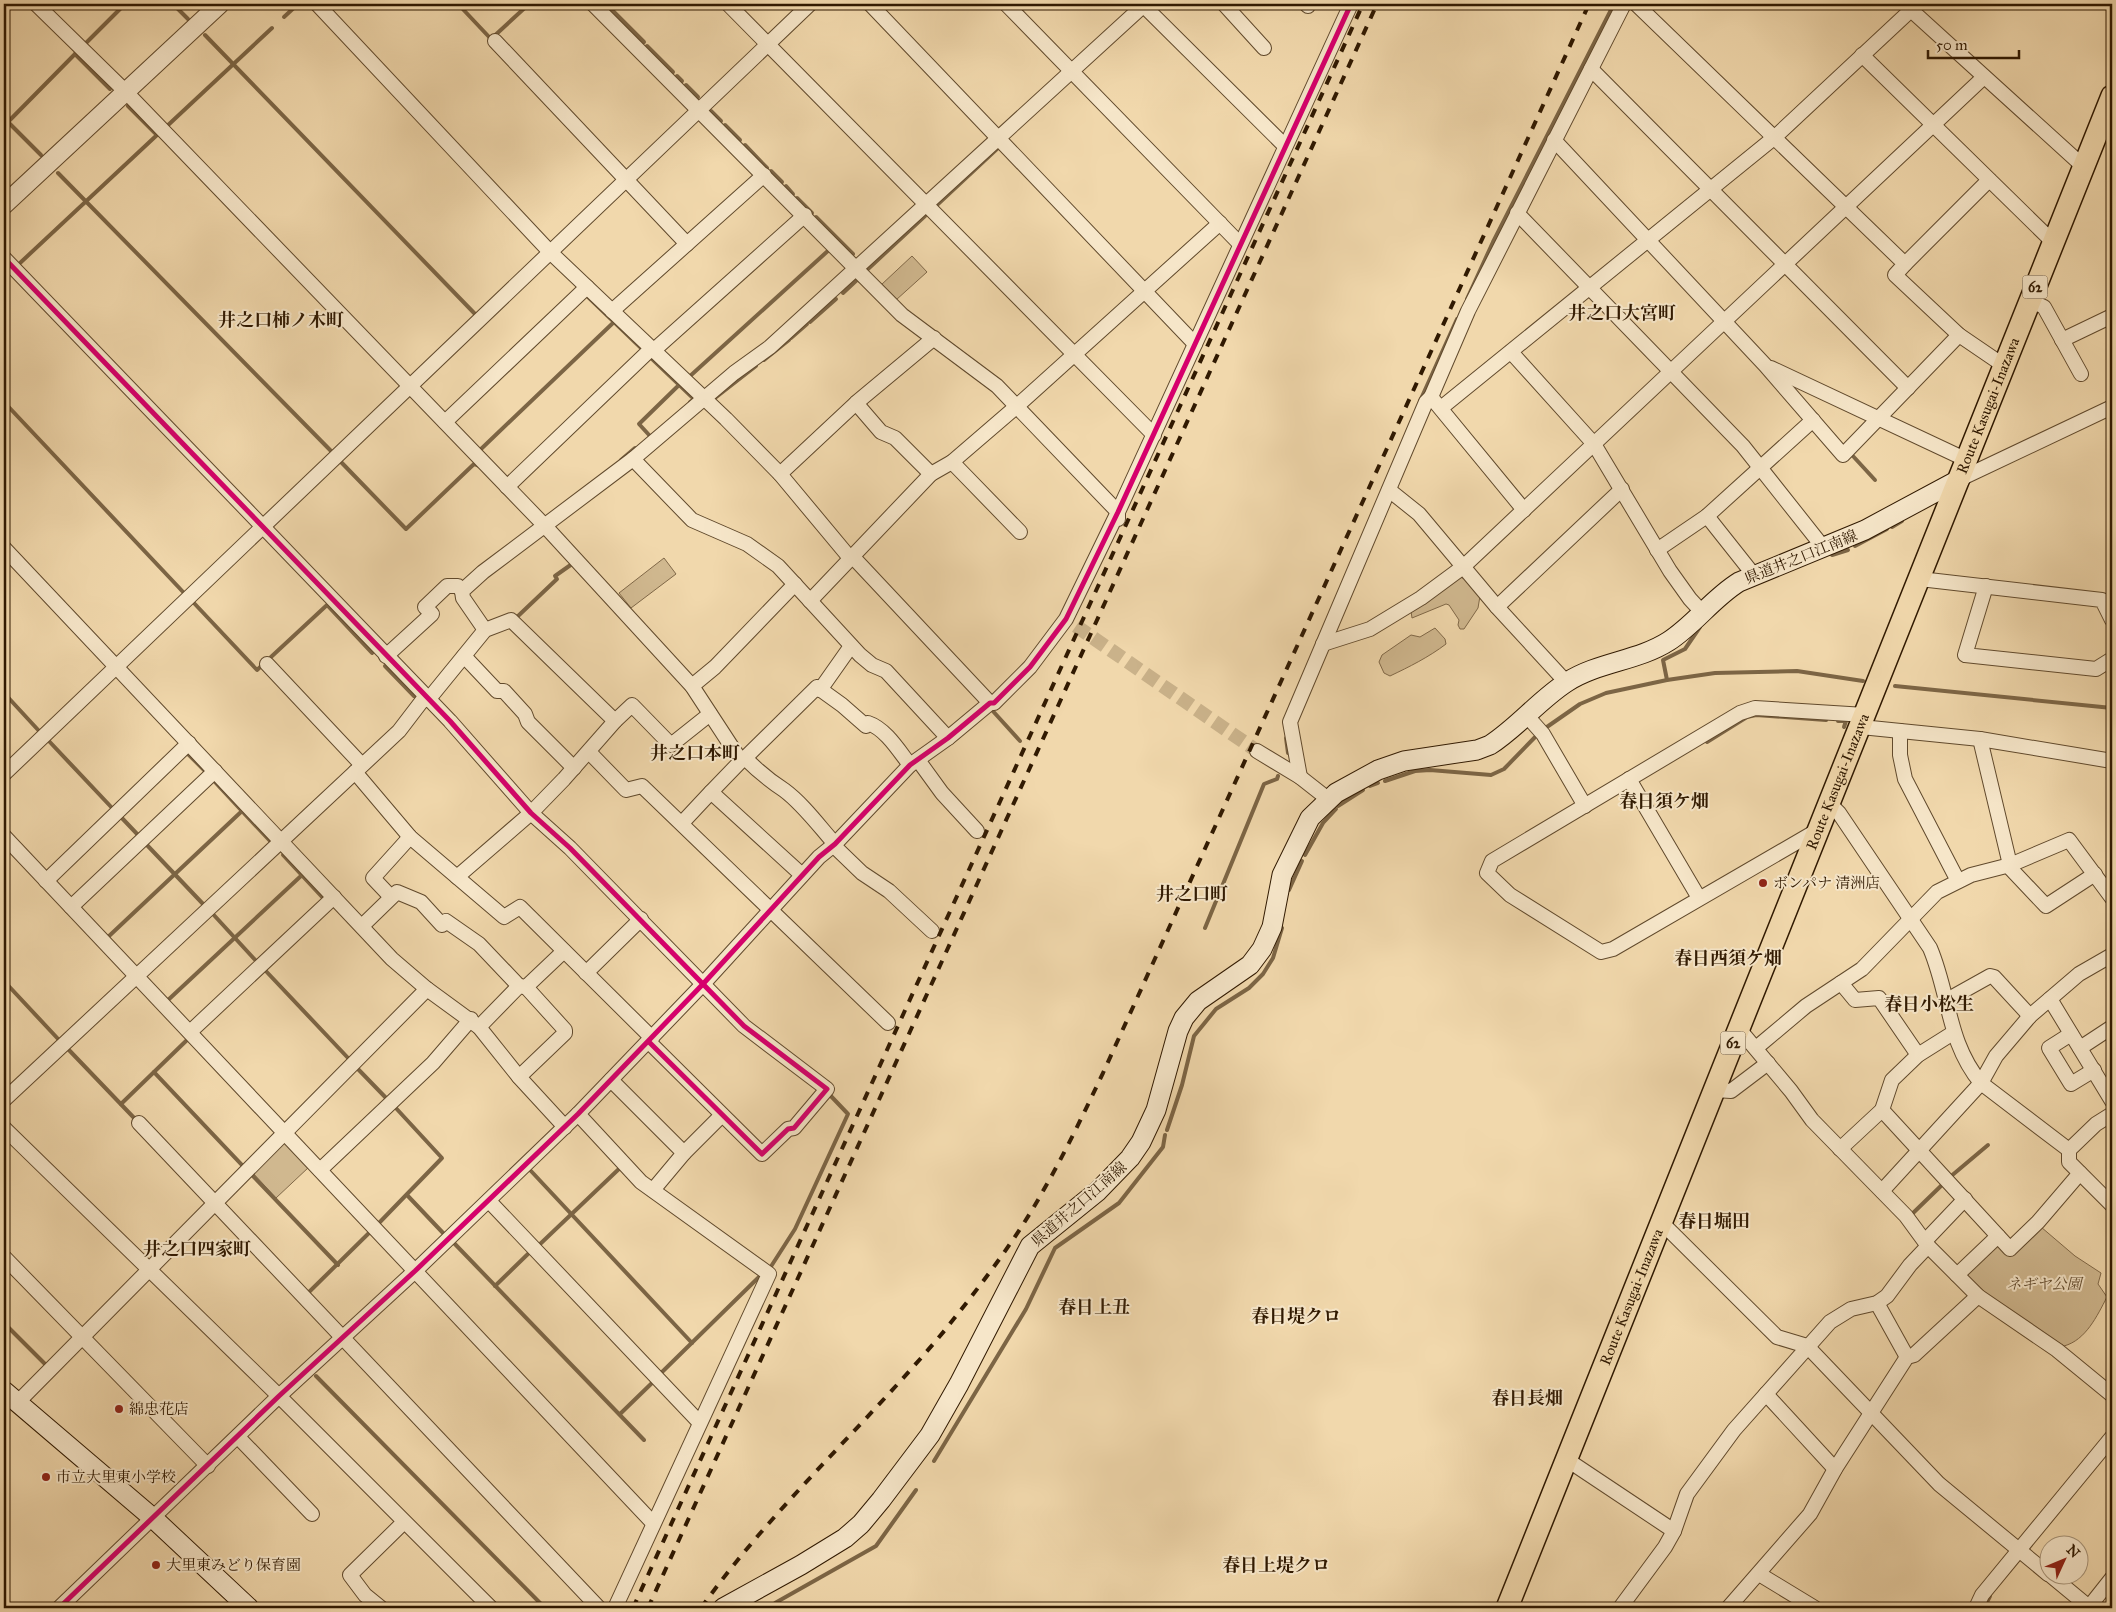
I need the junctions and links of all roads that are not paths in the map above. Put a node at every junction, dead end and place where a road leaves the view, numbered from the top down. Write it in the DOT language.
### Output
graph roads {
  1 [pos="36,4"];
  2 [pos="220,4"];
  3 [pos="317,4"];
  4 [pos="593,4"];
  5 [pos="728,4"];
  6 [pos="810,4"];
  7 [pos="870,4"];
  8 [pos="1006,4"];
  9 [pos="1144,4"];
  10 [pos="1224,4"];
  11 [pos="1352,4"];
  12 [pos="1624,4"];
  13 [pos="1636,4"];
  14 [pos="495,41"];
  15 [pos="768,44"];
  16 [pos="1264,48"];
  17 [pos="1862,55"];
  18 [pos="1591,69"];
  19 [pos="1072,72"];
  20 [pos="1984,77"];
  21 [pos="126,92"];
  22 [pos="2112,96"];
  23 [pos="700,110"];
  24 [pos="1934,126"];
  25 [pos="1775,137"];
  26 [pos="999,139"];
  27 [pos="1554,140"];
  28 [pos="1285,146"];
  29 [pos="2084,167"];
  30 [pos="764,175"];
  31 [pos="626,180"];
  32 [pos="1990,180"];
  33 [pos="1711,190"];
  34 [pos="4,205"];
  35 [pos="927,205"];
  36 [pos="1847,207"];
  37 [pos="1517,213"];
  38 [pos="805,215"];
  39 [pos="1220,223"];
  40 [pos="1648,241"];
  41 [pos="2053,242"];
  42 [pos="687,244"];
  43 [pos="1240,244"];
  44 [pos="550,252"];
  45 [pos="4,258"];
  46 [pos="1905,264"];
  47 [pos="1785,265"];
  48 [pos="858,268"];
  49 [pos="587,288"];
  50 [pos="1590,288"];
  51 [pos="1144,291"];
  52 [pos="2030,300"];
  53 [pos="612,311"];
  54 [pos="2112,316"];
  55 [pos="1725,322"];
  56 [pos="1958,335"];
  57 [pos="934,338"];
  58 [pos="2062,340"];
  59 [pos="1195,344"];
  60 [pos="652,350"];
  61 [pos="1510,352"];
  62 [pos="1074,354"];
  63 [pos="1765,365"];
  64 [pos="2003,365"];
  65 [pos="1672,372"];
  66 [pos="2080,374"];
  67 [pos="410,386"];
  68 [pos="1908,388"];
  69 [pos="1431,397"];
  70 [pos="704,400"];
  71 [pos="856,403"];
  72 [pos="1017,406"];
  73 [pos="1441,408"];
  74 [pos="2112,408"];
  75 [pos="1879,418"];
  76 [pos="1813,420"];
  77 [pos="445,422"];
  78 [pos="1154,434"];
  79 [pos="1594,444"];
  80 [pos="633,459"];
  81 [pos="952,462"];
  82 [pos="1761,467"];
  83 [pos="1964,470"];
  84 [pos="780,474"];
  85 [pos="931,474"];
  86 [pos="507,487"];
  87 [pos="1622,489"];
  88 [pos="1389,490"];
  89 [pos="1524,510"];
  90 [pos="1118,512"];
  91 [pos="1707,516"];
  92 [pos="545,526"];
  93 [pos="262,528"];
  94 [pos="1020,532"];
  95 [pos="1823,547"];
  96 [pos="4,548"];
  97 [pos="1657,550"];
  98 [pos="851,557"];
  99 [pos="1463,567"];
  100 [pos="1753,574"];
  101 [pos="1920,579"];
  102 [pos="795,584"];
  103 [pos="1986,586"];
  104 [pos="462,591"];
  105 [pos="810,601"];
  106 [pos="1497,607"];
  107 [pos="1702,612"];
  108 [pos="2112,620"];
  109 [pos="485,630"];
  110 [pos="1323,644"];
  111 [pos="851,646"];
  112 [pos="386,656"];
  113 [pos="464,656"];
  114 [pos="2112,659"];
  115 [pos="267,664"];
  116 [pos="116,667"];
  117 [pos="1566,682"];
  118 [pos="692,686"];
  119 [pos="820,690"];
  120 [pos="427,698"];
  121 [pos="992,703"];
  122 [pos="710,714"];
  123 [pos="1527,716"];
  124 [pos="615,721"];
  125 [pos="1863,721"];
  126 [pos="1900,731"];
  127 [pos="948,738"];
  128 [pos="1980,739"];
  129 [pos="189,743"];
  130 [pos="1257,751"];
  131 [pos="589,752"];
  132 [pos="743,760"];
  133 [pos="2112,761"];
  134 [pos="914,763"];
  135 [pos="574,768"];
  136 [pos="359,769"];
  137 [pos="215,772"];
  138 [pos="4,774"];
  139 [pos="1300,777"];
  140 [pos="1629,779"];
  141 [pos="711,792"];
  142 [pos="1328,799"];
  143 [pos="1830,804"];
  144 [pos="1585,806"];
  145 [pos="531,813"];
  146 [pos="682,823"];
  147 [pos="1819,830"];
  148 [pos="977,831"];
  149 [pos="4,836"];
  150 [pos="410,837"];
  151 [pos="282,841"];
  152 [pos="834,845"];
  153 [pos="2010,865"];
  154 [pos="2096,874"];
  155 [pos="802,875"];
  156 [pos="457,877"];
  157 [pos="46,881"];
  158 [pos="1958,882"];
  159 [pos="334,897"];
  160 [pos="391,897"];
  161 [pos="1699,898"];
  162 [pos="2112,898"];
  163 [pos="71,907"];
  164 [pos="770,910"];
  165 [pos="640,919"];
  166 [pos="1910,921"];
  167 [pos="362,926"];
  168 [pos="932,931"];
  169 [pos="564,951"];
  170 [pos="2112,955"];
  171 [pos="586,973"];
  172 [pos="137,976"];
  173 [pos="1841,983"];
  174 [pos="703,984"];
  175 [pos="523,987"];
  176 [pos="427,989"];
  177 [pos="2050,999"];
  178 [pos="1947,1000"];
  179 [pos="2030,1016"];
  180 [pos="475,1023"];
  181 [pos="888,1023"];
  182 [pos="2112,1027"];
  183 [pos="1739,1029"];
  184 [pos="190,1032"];
  185 [pos="1953,1033"];
  186 [pos="2071,1034"];
  187 [pos="650,1040"];
  188 [pos="1756,1048"];
  189 [pos="2080,1048"];
  190 [pos="1918,1055"];
  191 [pos="1768,1063"];
  192 [pos="2094,1070"];
  193 [pos="519,1078"];
  194 [pos="611,1080"];
  195 [pos="1981,1083"];
  196 [pos="1714,1090"];
  197 [pos="4,1100"];
  198 [pos="2112,1101"];
  199 [pos="1882,1110"];
  200 [pos="578,1114"];
  201 [pos="2112,1114"];
  202 [pos="722,1115"];
  203 [pos="139,1123"];
  204 [pos="565,1127"];
  205 [pos="4,1128"];
  206 [pos="285,1133"];
  207 [pos="1840,1149"];
  208 [pos="1920,1149"];
  209 [pos="2069,1150"];
  210 [pos="684,1152"];
  211 [pos="320,1170"];
  212 [pos="2080,1173"];
  213 [pos="653,1190"];
  214 [pos="1882,1192"];
  215 [pos="1965,1200"];
  216 [pos="489,1201"];
  217 [pos="215,1203"];
  218 [pos="2112,1205"];
  219 [pos="1662,1223"];
  220 [pos="1998,1236"];
  221 [pos="1927,1243"];
  222 [pos="4,1257"];
  223 [pos="149,1270"];
  224 [pos="415,1271"];
  225 [pos="1957,1275"];
  226 [pos="1978,1296"];
  227 [pos="1877,1303"];
  228 [pos="83,1337"];
  229 [pos="342,1338"];
  230 [pos="1807,1346"];
  231 [pos="1907,1357"];
  232 [pos="1766,1394"];
  233 [pos="279,1396"];
  234 [pos="2112,1396"];
  235 [pos="11,1397"];
  236 [pos="1870,1414"];
  237 [pos="699,1422"];
  238 [pos="238,1437"];
  239 [pos="2112,1437"];
  240 [pos="1566,1458"];
  241 [pos="208,1466"];
  242 [pos="1835,1469"];
  243 [pos="312,1514"];
  244 [pos="154,1519"];
  245 [pos="404,1522"];
  246 [pos="653,1523"];
  247 [pos="1674,1530"];
  248 [pos="2020,1550"];
  249 [pos="2038,1565"];
  250 [pos="1759,1574"];
  251 [pos="2112,1578"];
  252 [pos="2061,1584"];
  253 [pos="67,1606"];
  254 [pos="249,1608"];
  255 [pos="381,1608"];
  256 [pos="491,1608"];
  257 [pos="599,1608"];
  258 [pos="615,1608"];
  259 [pos="723,1608"];
  260 [pos="1508,1608"];
  261 [pos="1620,1608"];
  262 [pos="1728,1608"];
  263 [pos="1815,1608"];
  264 [pos="1976,1608"];
  265 [pos="2090,1608"];
  1 -- 21 [label="street"];
  2 -- 21 [label="street"];
  3 -- 44 [label="street"];
  4 -- 23 [label="street"];
  5 -- 15 [label="street"];
  6 -- 15 [label="street"];
  7 -- 26 [label="street"];
  8 -- 19 [label="street"];
  9 -- 19 [label="street"];
  9 -- 28 [label="street"];
  10 -- 16 [label="street"];
  11 -- 28 [label="street"];
  12 -- 18 [label="street"];
  13 -- 25 [label="street"];
  14 -- 31 [label="street"];
  15 -- 23 [label="street"];
  15 -- 35 [label="street"];
  17 -- 20 [label="street"];
  17 -- 24 [label="street"];
  17 -- 25 [label="street"];
  18 -- 27 [label="street"];
  18 -- 33 [label="street"];
  19 -- 26 [label="street"];
  19 -- 39 [label="street"];
  20 -- 24 [label="street"];
  20 -- 29 [label="street"];
  21 -- 34 [label="street"];
  21 -- 67 [label="street"];
  22 -- 29 [label="main road, Route Kasugai-Inazawa / 62"];
  23 -- 30 [label="street"];
  23 -- 31 [label="street"];
  24 -- 32 [label="street"];
  24 -- 36 [label="street"];
  25 -- 33 [label="street"];
  25 -- 36 [label="street"];
  26 -- 35 [label="street"];
  26 -- 51 [label="street"];
  27 -- 37 [label="street"];
  27 -- 40 [label="street"];
  28 -- 43 [label="street"];
  29 -- 41 [label="main road, Route Kasugai-Inazawa / 62"];
  30 -- 38 [label="street"];
  30 -- 42 [label="street"];
  31 -- 42 [label="street"];
  31 -- 44 [label="street"];
  32 -- 41 [label="street"];
  32 -- 46 [label="street"];
  33 -- 40 [label="street"];
  33 -- 47 [label="street"];
  35 -- 48 [label="street"];
  35 -- 62 [label="street"];
  36 -- 46 [label="street"];
  36 -- 47 [label="street"];
  37 -- 50 [label="street"];
  37 -- 69 [label="street"];
  38 -- 48 [label="street"];
  38 -- 60 [label="street"];
  39 -- 43 [label="street"];
  39 -- 51 [label="street"];
  40 -- 50 [label="street"];
  40 -- 55 [label="street"];
  41 -- 52 [label="main road, Route Kasugai-Inazawa / 62"];
  42 -- 53 [label="street"];
  43 -- 59 [label="street"];
  44 -- 49 [label="street"];
  44 -- 67 [label="street"];
  45 -- 93 [label="street"];
  46 -- 56 [label="street"];
  47 -- 55 [label="street"];
  47 -- 68 [label="street"];
  48 -- 57 [label="street"];
  48 -- 70 [label="street"];
  49 -- 53 [label="street"];
  49 -- 77 [label="street"];
  50 -- 61 [label="street"];
  50 -- 65 [label="street"];
  51 -- 59 [label="street"];
  51 -- 62 [label="street"];
  52 -- 58 [label="street"];
  52 -- 64 [label="main road, Route Kasugai-Inazawa / 62"];
  53 -- 60 [label="street"];
  54 -- 58 [label="street"];
  55 -- 63 [label="street"];
  55 -- 65 [label="street"];
  56 -- 64 [label="street"];
  56 -- 68 [label="street"];
  57 -- 71 [label="street"];
  57 -- 72 [label="street"];
  58 -- 66 [label="street"];
  59 -- 78 [label="street"];
  60 -- 70 [label="street"];
  60 -- 86 [label="street"];
  61 -- 73 [label="street"];
  61 -- 79 [label="street"];
  62 -- 72 [label="street"];
  62 -- 78 [label="street"];
  63 -- 75 [label="street"];
  63 -- 76 [label="street"];
  64 -- 83 [label="main road, Route Kasugai-Inazawa / 62"];
  65 -- 79 [label="street"];
  65 -- 82 [label="street"];
  67 -- 77 [label="street"];
  67 -- 93 [label="street"];
  68 -- 75 [label="street"];
  69 -- 73 [label="street"];
  69 -- 88 [label="street"];
  70 -- 80 [label="street"];
  70 -- 84 [label="street"];
  71 -- 84 [label="street"];
  71 -- 85 [label="street"];
  72 -- 81 [label="street"];
  72 -- 90 [label="street"];
  73 -- 89 [label="street"];
  74 -- 83 [label="street"];
  75 -- 76 [label="street"];
  75 -- 83 [label="street"];
  76 -- 82 [label="street"];
  77 -- 86 [label="street"];
  78 -- 90 [label="street"];
  79 -- 87 [label="street"];
  79 -- 89 [label="street"];
  80 -- 92 [label="street"];
  80 -- 102 [label="street"];
  81 -- 85 [label="street"];
  81 -- 94 [label="street"];
  82 -- 91 [label="street"];
  82 -- 95 [label="street"];
  83 -- 95 [label="main road, 県道井之口江南線"];
  83 -- 101 [label="main road, Route Kasugai-Inazawa / 62"];
  84 -- 98 [label="street"];
  85 -- 98 [label="street"];
  86 -- 92 [label="street"];
  87 -- 97 [label="street"];
  87 -- 106 [label="street"];
  88 -- 99 [label="street"];
  88 -- 110 [label="street"];
  89 -- 99 [label="street"];
  90 -- 121 [label="street"];
  90 -- 121 [label="street"];
  91 -- 97 [label="street"];
  91 -- 100 [label="street"];
  92 -- 104 [label="street"];
  92 -- 118 [label="street"];
  93 -- 112 [label="street"];
  93 -- 116 [label="street"];
  95 -- 100 [label="main road, 県道井之口江南線"];
  96 -- 116 [label="street"];
  97 -- 107 [label="street"];
  98 -- 105 [label="street"];
  98 -- 121 [label="street"];
  99 -- 106 [label="street"];
  99 -- 110 [label="street"];
  100 -- 107 [label="main road, 県道井之口江南線"];
  101 -- 103 [label="street"];
  101 -- 125 [label="main road, Route Kasugai-Inazawa / 62"];
  102 -- 105 [label="street"];
  102 -- 118 [label="street"];
  103 -- 108 [label="street"];
  103 -- 114 [label="street"];
  104 -- 109 [label="street"];
  104 -- 112 [label="street"];
  105 -- 111 [label="street"];
  106 -- 117 [label="street"];
  107 -- 117 [label="main road, 県道井之口江南線"];
  109 -- 113 [label="street"];
  109 -- 124 [label="street"];
  110 -- 139 [label="street"];
  111 -- 119 [label="street"];
  111 -- 127 [label="street"];
  112 -- 120 [label="street"];
  113 -- 120 [label="street"];
  113 -- 135 [label="street"];
  115 -- 136 [label="street"];
  116 -- 129 [label="street"];
  116 -- 138 [label="street"];
  117 -- 123 [label="main road, 県道井之口江南線"];
  118 -- 122 [label="street"];
  119 -- 132 [label="street"];
  119 -- 134 [label="street"];
  120 -- 136 [label="street"];
  120 -- 145 [label="street"];
  121 -- 127 [label="street"];
  122 -- 124 [label="street"];
  122 -- 132 [label="street"];
  123 -- 142 [label="main road, 県道井之口江南線"];
  123 -- 144 [label="street"];
  124 -- 131 [label="street"];
  125 -- 126 [label="street"];
  125 -- 140 [label="street"];
  125 -- 143 [label="main road, Route Kasugai-Inazawa / 62"];
  126 -- 128 [label="street"];
  126 -- 158 [label="street"];
  127 -- 134 [label="street"];
  128 -- 133 [label="street"];
  128 -- 153 [label="street"];
  129 -- 137 [label="street"];
  129 -- 157 [label="street"];
  130 -- 139 [label="street"];
  131 -- 135 [label="street"];
  131 -- 146 [label="street"];
  132 -- 141 [label="street"];
  132 -- 152 [label="street"];
  134 -- 148 [label="street"];
  134 -- 152 [label="street"];
  135 -- 145 [label="street"];
  136 -- 150 [label="street"];
  136 -- 151 [label="street"];
  137 -- 151 [label="street"];
  137 -- 163 [label="street"];
  139 -- 142 [label="street"];
  140 -- 144 [label="street"];
  140 -- 161 [label="street"];
  141 -- 146 [label="street"];
  141 -- 155 [label="street"];
  142 -- 259 [label="main road, 県道井之口江南線"];
  143 -- 147 [label="main road, Route Kasugai-Inazawa / 62"];
  143 -- 166 [label="street"];
  144 -- 161 [label="street"];
  145 -- 156 [label="street"];
  145 -- 165 [label="street"];
  146 -- 164 [label="street"];
  147 -- 161 [label="street"];
  147 -- 183 [label="main road, Route Kasugai-Inazawa / 62"];
  149 -- 157 [label="street"];
  150 -- 156 [label="street"];
  150 -- 160 [label="street"];
  151 -- 159 [label="street"];
  151 -- 172 [label="street"];
  152 -- 155 [label="street"];
  152 -- 168 [label="street"];
  153 -- 154 [label="street"];
  153 -- 154 [label="street"];
  153 -- 158 [label="street"];
  154 -- 162 [label="street"];
  155 -- 164 [label="street"];
  156 -- 169 [label="street"];
  157 -- 163 [label="street"];
  158 -- 166 [label="street"];
  159 -- 167 [label="street"];
  159 -- 184 [label="street"];
  160 -- 167 [label="street"];
  160 -- 175 [label="street"];
  163 -- 172 [label="street"];
  164 -- 174 [label="street"];
  164 -- 181 [label="street"];
  165 -- 171 [label="street"];
  165 -- 174 [label="street"];
  166 -- 173 [label="street"];
  166 -- 178 [label="street"];
  167 -- 176 [label="street"];
  169 -- 171 [label="street"];
  169 -- 175 [label="street"];
  170 -- 177 [label="street"];
  171 -- 187 [label="street"];
  172 -- 184 [label="street"];
  172 -- 197 [label="street"];
  173 -- 188 [label="street"];
  173 -- 190 [label="street"];
  174 -- 187 [label="street"];
  174 -- 202 [label="street"];
  175 -- 180 [label="street"];
  175 -- 193 [label="street"];
  176 -- 180 [label="street"];
  176 -- 206 [label="street"];
  177 -- 179 [label="street"];
  177 -- 186 [label="street"];
  178 -- 179 [label="street"];
  178 -- 185 [label="street"];
  179 -- 195 [label="street"];
  180 -- 193 [label="street"];
  180 -- 211 [label="street"];
  182 -- 189 [label="street"];
  183 -- 188 [label="street"];
  183 -- 196 [label="main road, Route Kasugai-Inazawa / 62"];
  184 -- 206 [label="street"];
  185 -- 190 [label="street"];
  185 -- 195 [label="street"];
  186 -- 189 [label="street"];
  186 -- 192 [label="street"];
  187 -- 194 [label="street"];
  187 -- 202 [label="street"];
  188 -- 191 [label="street"];
  189 -- 192 [label="street"];
  190 -- 199 [label="street"];
  191 -- 196 [label="street"];
  191 -- 207 [label="street"];
  192 -- 198 [label="street"];
  193 -- 204 [label="street"];
  194 -- 200 [label="street"];
  194 -- 210 [label="street"];
  195 -- 208 [label="street"];
  195 -- 209 [label="street"];
  196 -- 219 [label="main road, Route Kasugai-Inazawa / 62"];
  199 -- 207 [label="street"];
  199 -- 208 [label="street"];
  200 -- 204 [label="street"];
  200 -- 213 [label="street"];
  201 -- 209 [label="street"];
  202 -- 210 [label="street"];
  203 -- 217 [label="street"];
  204 -- 216 [label="street"];
  205 -- 223 [label="street"];
  206 -- 211 [label="street"];
  206 -- 217 [label="street"];
  207 -- 214 [label="street"];
  208 -- 214 [label="street"];
  208 -- 215 [label="street"];
  209 -- 212 [label="street"];
  210 -- 213 [label="street"];
  211 -- 224 [label="street"];
  212 -- 218 [label="street"];
  212 -- 220 [label="street"];
  213 -- 237 [label="street"];
  214 -- 221 [label="street"];
  215 -- 220 [label="street"];
  215 -- 221 [label="street"];
  216 -- 224 [label="street"];
  216 -- 237 [label="street"];
  217 -- 223 [label="street"];
  217 -- 229 [label="street"];
  219 -- 230 [label="street"];
  219 -- 240 [label="main road, Route Kasugai-Inazawa / 62"];
  220 -- 225 [label="street"];
  221 -- 225 [label="street"];
  221 -- 227 [label="street"];
  222 -- 228 [label="street"];
  223 -- 228 [label="street"];
  223 -- 233 [label="street"];
  224 -- 229 [label="street"];
  224 -- 246 [label="street"];
  225 -- 226 [label="street"];
  226 -- 231 [label="street"];
  226 -- 234 [label="street"];
  227 -- 230 [label="street"];
  227 -- 231 [label="street"];
  228 -- 235 [label="street"];
  228 -- 241 [label="street"];
  229 -- 233 [label="street"];
  229 -- 257 [label="street"];
  230 -- 232 [label="street"];
  230 -- 236 [label="street"];
  231 -- 236 [label="street"];
  232 -- 242 [label="street"];
  232 -- 247 [label="street"];
  233 -- 238 [label="street"];
  233 -- 245 [label="street"];
  235 -- 244 [label="main road"];
  236 -- 242 [label="street"];
  236 -- 248 [label="street"];
  237 -- 246 [label="street"];
  238 -- 241 [label="street"];
  238 -- 243 [label="street"];
  239 -- 248 [label="street"];
  240 -- 247 [label="street"];
  240 -- 260 [label="main road, Route Kasugai-Inazawa / 62"];
  241 -- 244 [label="street"];
  242 -- 250 [label="street"];
  244 -- 253 [label="street"];
  244 -- 254 [label="main road"];
  245 -- 255 [label="street"];
  245 -- 256 [label="street"];
  246 -- 258 [label="street"];
  247 -- 261 [label="street"];
  248 -- 249 [label="street"];
  248 -- 264 [label="street"];
  250 -- 262 [label="street"];
  250 -- 263 [label="street"];
  251 -- 265 [label="street"];
  252 -- 265 [label="street"];
}
